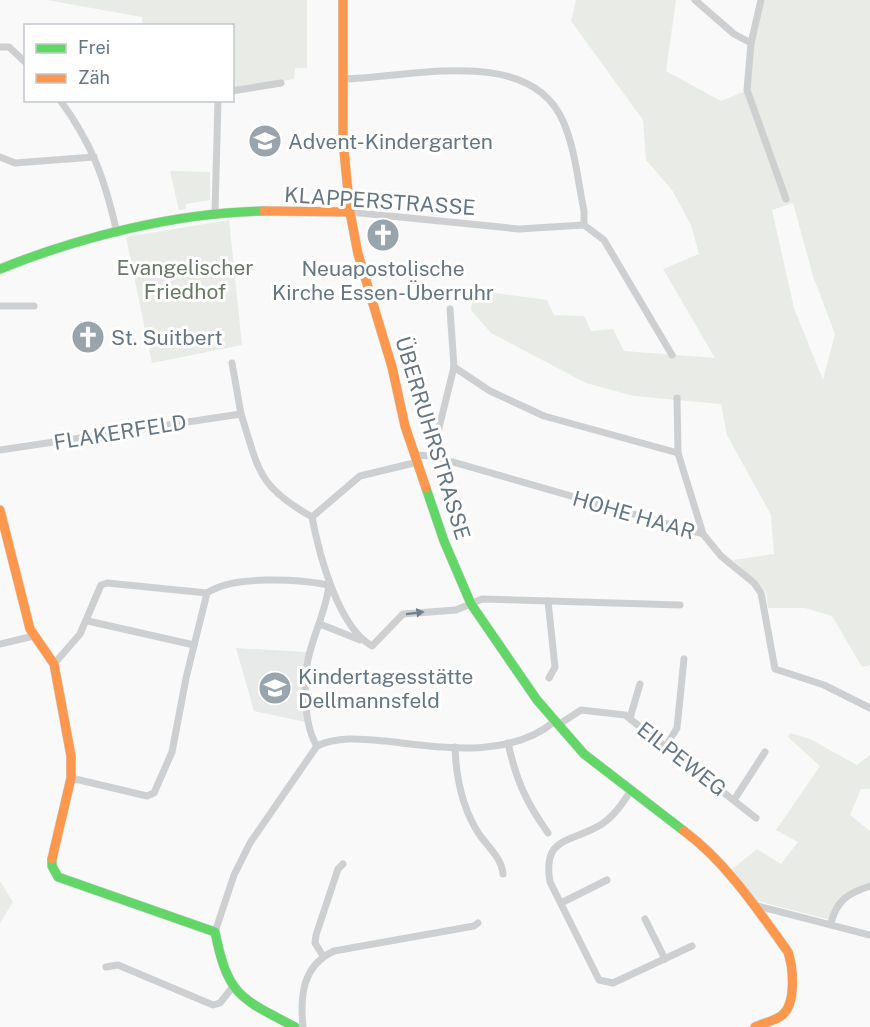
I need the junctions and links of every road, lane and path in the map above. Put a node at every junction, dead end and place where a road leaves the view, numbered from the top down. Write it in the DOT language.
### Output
graph roads {
  1 [pos="344,0"];
  2 [pos="695,0"];
  3 [pos="761,0"];
  4 [pos="751,43"];
  5 [pos="0,47"];
  6 [pos="24,61"];
  7 [pos="344,79"];
  8 [pos="281,83"];
  9 [pos="234,91"];
  10 [pos="61,102"];
  11 [pos="218,102"];
  12 [pos="0,157"];
  13 [pos="94,157"];
  14 [pos="786,199"];
  15 [pos="215,212"];
  16 [pos="350,212"];
  17 [pos="584,225"];
  18 [pos="117,233"];
  19 [pos="0,268"];
  20 [pos="0,306"];
  21 [pos="34,306"];
  22 [pos="450,309"];
  23 [pos="672,356"];
  24 [pos="231,363"];
  25 [pos="454,367"];
  26 [pos="677,398"];
  27 [pos="240,414"];
  28 [pos="0,450"];
  29 [pos="678,453"];
  30 [pos="432,456"];
  31 [pos="416,459"];
  32 [pos="0,510"];
  33 [pos="312,517"];
  34 [pos="703,534"];
  35 [pos="329,585"];
  36 [pos="207,593"];
  37 [pos="548,601"];
  38 [pos="471,604"];
  39 [pos="680,605"];
  40 [pos="88,621"];
  41 [pos="320,624"];
  42 [pos="34,636"];
  43 [pos="360,639"];
  44 [pos="0,644"];
  45 [pos="194,645"];
  46 [pos="684,659"];
  47 [pos="54,664"];
  48 [pos="549,678"];
  49 [pos="640,684"];
  50 [pos="870,708"];
  51 [pos="630,718"];
  52 [pos="556,723"];
  53 [pos="508,743"];
  54 [pos="317,746"];
  55 [pos="666,746"];
  56 [pos="455,747"];
  57 [pos="765,752"];
  58 [pos="71,778"];
  59 [pos="630,792"];
  60 [pos="734,800"];
  61 [pos="756,818"];
  62 [pos="548,833"];
  63 [pos="343,864"];
  64 [pos="503,874"];
  65 [pos="607,880"];
  66 [pos="870,886"];
  67 [pos="561,903"];
  68 [pos="754,905"];
  69 [pos="645,919"];
  70 [pos="478,923"];
  71 [pos="831,923"];
  72 [pos="215,932"];
  73 [pos="870,935"];
  74 [pos="692,946"];
  75 [pos="323,956"];
  76 [pos="665,959"];
  77 [pos="106,967"];
  78 [pos="231,989"];
  79 [pos="295,1027"];
  80 [pos="303,1027"];
  81 [pos="755,1027"];
  1 -- 7 [label="main road, ÜBERRUHRSTRASSE"];
  2 -- 4 [label="street"];
  3 -- 4 [label="street"];
  4 -- 14 [label="street"];
  5 -- 6 [label="street"];
  7 -- 16 [label="main road, ÜBERRUHRSTRASSE"];
  7 -- 17 [label="street"];
  8 -- 9 [label="street"];
  10 -- 13 [label="street"];
  11 -- 15 [label="street"];
  12 -- 13 [label="street"];
  13 -- 18 [label="street"];
  15 -- 16 [label="main road, KLAPPERSTRASSE"];
  15 -- 18 [label="main road, KLAPPERSTRASSE"];
  16 -- 17 [label="street, KLAPPERSTRASSE"];
  16 -- 31 [label="main road, ÜBERRUHRSTRASSE"];
  17 -- 23 [label="street"];
  18 -- 19 [label="main road, KLAPPERSTRASSE"];
  20 -- 21 [label="street"];
  22 -- 25 [label="street"];
  24 -- 27 [label="street"];
  25 -- 29 [label="street"];
  25 -- 30 [label="street"];
  26 -- 29 [label="street"];
  27 -- 28 [label="street, FLAKERFELD"];
  27 -- 33 [label="street"];
  29 -- 34 [label="street"];
  30 -- 31 [label="street, HOHE HAAR"];
  30 -- 34 [label="street, HOHE HAAR"];
  31 -- 33 [label="street, HOHE HAAR"];
  31 -- 38 [label="main road, ÜBERRUHRSTRASSE"];
  32 -- 42 [label="main road"];
  33 -- 35 [label="street"];
  34 -- 50 [label="street, HOHE HAAR"];
  35 -- 36 [label="street"];
  35 -- 41 [label="street"];
  35 -- 43 [label="street"];
  36 -- 40 [label="street"];
  36 -- 45 [label="street"];
  37 -- 38 [label="street"];
  37 -- 39 [label="street"];
  37 -- 48 [label="street"];
  43 -- 38 [label="street, one-way"];
  38 -- 52 [label="main road, ÜBERRUHRSTRASSE"];
  40 -- 45 [label="street"];
  40 -- 47 [label="street"];
  41 -- 43 [label="street"];
  41 -- 54 [label="street"];
  42 -- 44 [label="street"];
  42 -- 47 [label="main road"];
  45 -- 58 [label="street"];
  46 -- 55 [label="street"];
  47 -- 58 [label="main road"];
  49 -- 51 [label="street, EILPEWEG"];
  51 -- 52 [label="street, EILPEWEG"];
  51 -- 55 [label="street, EILPEWEG"];
  52 -- 53 [label="street, EILPEWEG"];
  52 -- 59 [label="main road, ÜBERRUHRSTRASSE"];
  53 -- 56 [label="street, EILPEWEG"];
  53 -- 62 [label="street"];
  54 -- 56 [label="street, EILPEWEG"];
  54 -- 72 [label="street"];
  55 -- 60 [label="street, EILPEWEG"];
  56 -- 64 [label="street"];
  57 -- 60 [label="street, EILPEWEG"];
  58 -- 72 [label="main road"];
  59 -- 67 [label="street"];
  59 -- 68 [label="main road, ÜBERRUHRSTRASSE"];
  60 -- 61 [label="street, EILPEWEG"];
  63 -- 75 [label="street"];
  65 -- 67 [label="street"];
  66 -- 71 [label="street"];
  67 -- 76 [label="street"];
  68 -- 71 [label="street"];
  68 -- 81 [label="main road, ÜBERRUHRSTRASSE"];
  69 -- 76 [label="street"];
  70 -- 75 [label="street"];
  71 -- 73 [label="street"];
  72 -- 78 [label="main road"];
  74 -- 76 [label="street"];
  75 -- 80 [label="street"];
  77 -- 78 [label="street"];
  78 -- 79 [label="main road"];
}
